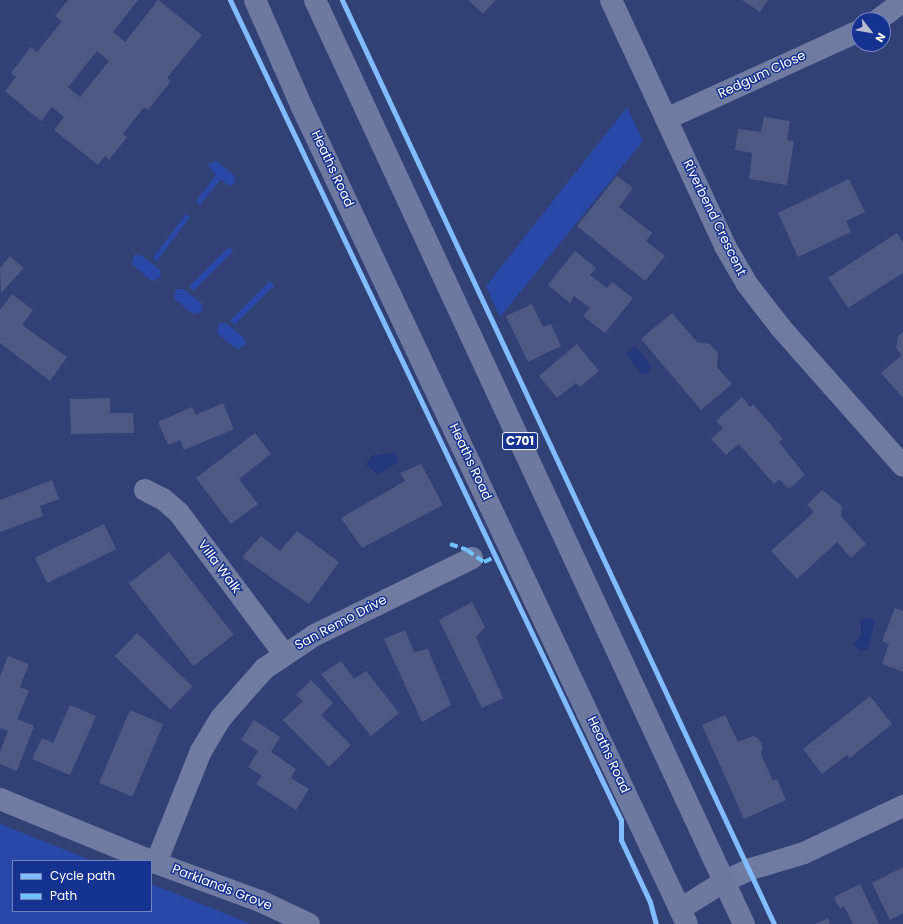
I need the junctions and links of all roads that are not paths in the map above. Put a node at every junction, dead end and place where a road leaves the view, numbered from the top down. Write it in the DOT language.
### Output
graph roads {
  1 [pos="255,0"];
  2 [pos="315,0"];
  3 [pos="611,0"];
  4 [pos="903,1"];
  5 [pos="889,12"];
  6 [pos="851,34"];
  7 [pos="666,119"];
  8 [pos="902,463"];
  9 [pos="145,490"];
  10 [pos="472,558"];
  11 [pos="284,654"];
  12 [pos="0,799"];
  13 [pos="903,806"];
  14 [pos="149,860"];
  15 [pos="152,861"];
  16 [pos="156,863"];
  17 [pos="728,888"];
  18 [pos="684,917"];
  19 [pos="309,924"];
  20 [pos="744,924"];
  1 -- 18 [label="main road, Heaths Road"];
  2 -- 17 [label="main road, C701"];
  3 -- 7 [label="street, Riverbend Crescent"];
  4 -- 5 [label="street"];
  6 -- 7 [label="street, Redgum Close"];
  7 -- 8 [label="street, Riverbend Crescent"];
  9 -- 11 [label="street, Villa Walk"];
  10 -- 11 [label="street, San Remo Drive"];
  11 -- 16 [label="street, San Remo Drive"];
  12 -- 14 [label="street, Parklands Grove"];
  13 -- 17 [label="street"];
  15 -- 16 [label="street, Parklands Grove"];
  16 -- 19 [label="street, Parklands Grove"];
  17 -- 18 [label="main road"];
  17 -- 20 [label="main road, C701"];
}
